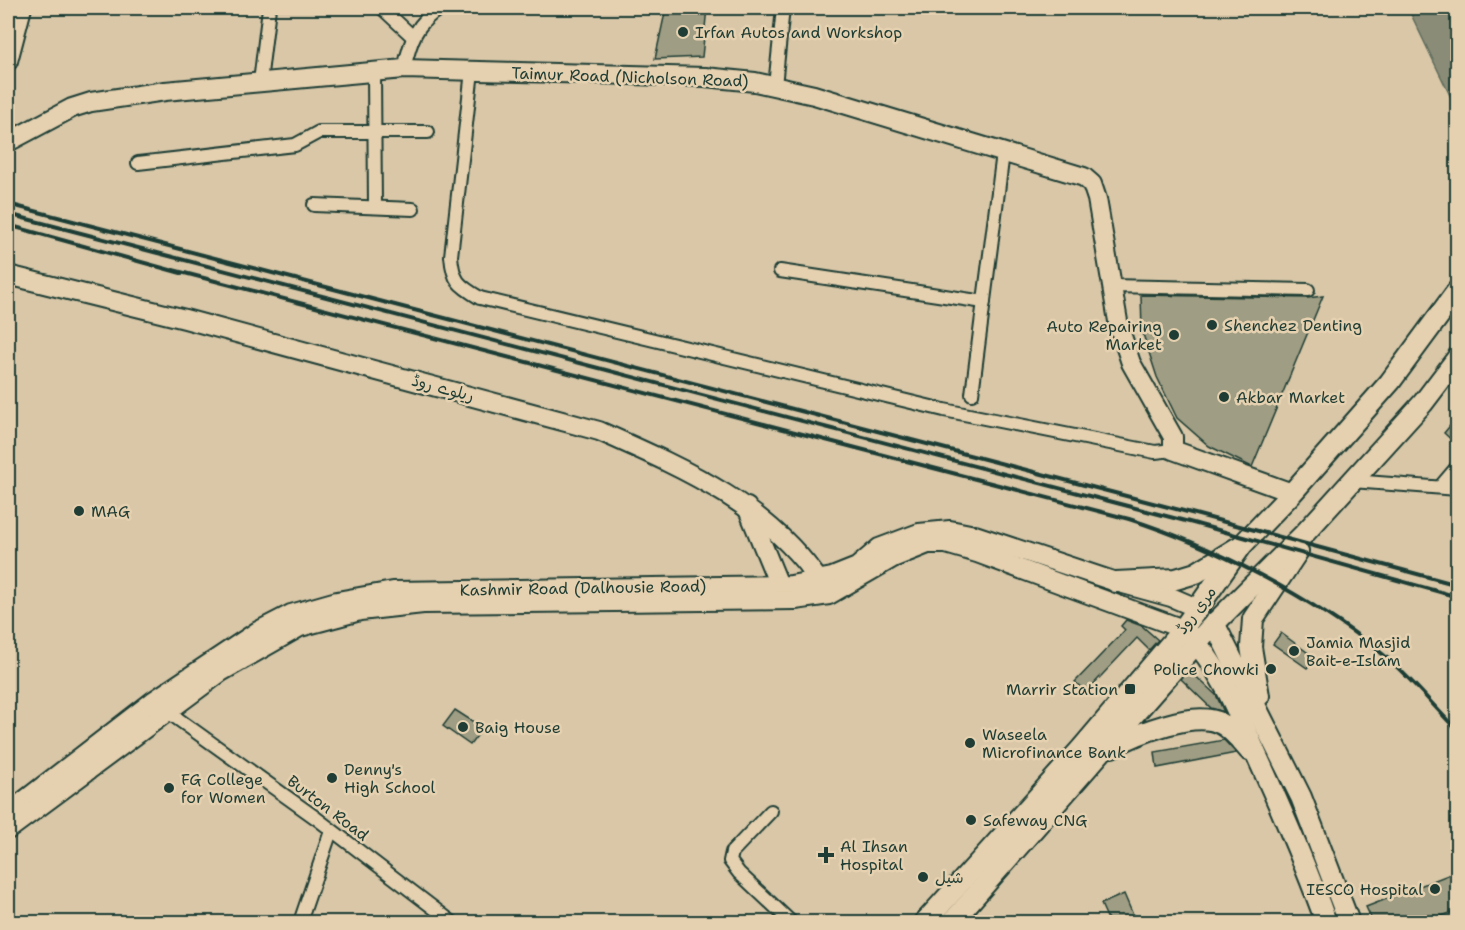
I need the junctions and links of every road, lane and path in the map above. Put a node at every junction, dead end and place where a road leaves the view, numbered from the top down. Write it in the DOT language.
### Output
graph roads {
  1 [pos="22,8"];
  2 [pos="269,8"];
  3 [pos="382,8"];
  4 [pos="441,8"];
  5 [pos="783,8"];
  6 [pos="411,36"];
  7 [pos="8,62"];
  8 [pos="404,69"];
  9 [pos="472,71"];
  10 [pos="374,72"];
  11 [pos="260,82"];
  12 [pos="775,86"];
  13 [pos="375,132"];
  14 [pos="428,132"];
  15 [pos="8,142"];
  16 [pos="1003,153"];
  17 [pos="138,163"];
  18 [pos="314,205"];
  19 [pos="375,207"];
  20 [pos="413,208"];
  21 [pos="780,271"];
  22 [pos="8,275"];
  23 [pos="1110,286"];
  24 [pos="1308,290"];
  25 [pos="1457,291"];
  26 [pos="984,302"];
  27 [pos="1458,357"];
  28 [pos="972,394"];
  29 [pos="1173,450"];
  30 [pos="1458,466"];
  31 [pos="1352,481"];
  32 [pos="1441,486"];
  33 [pos="1458,489"];
  34 [pos="1292,493"];
  35 [pos="747,506"];
  36 [pos="1328,507"];
  37 [pos="1242,545"];
  38 [pos="1116,582"];
  39 [pos="824,588"];
  40 [pos="780,592"];
  41 [pos="1199,609"];
  42 [pos="1214,623"];
  43 [pos="1183,629"];
  44 [pos="1197,644"];
  45 [pos="160,706"];
  46 [pos="1262,717"];
  47 [pos="1102,752"];
  48 [pos="1261,763"];
  49 [pos="771,811"];
  50 [pos="8,813"];
  51 [pos="8,830"];
  52 [pos="331,831"];
  53 [pos="300,922"];
  54 [pos="452,922"];
  55 [pos="791,922"];
  56 [pos="925,922"];
  57 [pos="952,922"];
  58 [pos="1326,922"];
  59 [pos="1349,922"];
  1 -- 7 [label="street"];
  2 -- 11 [label="street"];
  3 -- 6 [label="street"];
  4 -- 6 [label="street"];
  5 -- 12 [label="street"];
  6 -- 8 [label="street"];
  8 -- 9 [label="street, Taimur Road (Nicholson Road)"];
  8 -- 10 [label="street, Taimur Road (Nicholson Road)"];
  9 -- 12 [label="street, Taimur Road (Nicholson Road)"];
  9 -- 29 [label="street"];
  10 -- 11 [label="street, Taimur Road (Nicholson Road)"];
  10 -- 13 [label="street"];
  11 -- 15 [label="street, Taimur Road (Nicholson Road)"];
  12 -- 16 [label="street, Taimur Road (Nicholson Road)"];
  13 -- 14 [label="street"];
  13 -- 17 [label="street"];
  13 -- 19 [label="street"];
  16 -- 23 [label="street, Taimur Road (Nicholson Road)"];
  16 -- 26 [label="street"];
  18 -- 19 [label="street"];
  19 -- 20 [label="street"];
  21 -- 26 [label="street"];
  22 -- 35 [label="street, ریلوے روڈ"];
  23 -- 24 [label="street"];
  23 -- 29 [label="street, Taimur Road (Nicholson Road)"];
  25 -- 34 [label="main road, مری روڈ"];
  26 -- 28 [label="street"];
  27 -- 31 [label="main road, مری روڈ"];
  29 -- 34 [label="street"];
  30 -- 32 [label="street"];
  31 -- 32 [label="street"];
  31 -- 36 [label="main road, مری روڈ"];
  32 -- 33 [label="street"];
  34 -- 37 [label="main road, مری روڈ"];
  35 -- 39 [label="street, ریلوے روڈ"];
  35 -- 40 [label="street"];
  36 -- 42 [label="main road, مری روڈ"];
  36 -- 46 [label="main road"];
  37 -- 38 [label="main road"];
  37 -- 41 [label="main road, مری روڈ"];
  38 -- 39 [label="street, Kashmir Road (Dalhousie Road)"];
  38 -- 41 [label="street, Kashmir Road (Dalhousie Road)"];
  39 -- 40 [label="street, Kashmir Road (Dalhousie Road)"];
  39 -- 43 [label="street, Kashmir Road (Dalhousie Road)"];
  40 -- 45 [label="street, Kashmir Road (Dalhousie Road)"];
  41 -- 43 [label="main road, مری روڈ"];
  42 -- 44 [label="main road, مری روڈ"];
  42 -- 46 [label="main road"];
  43 -- 44 [label="main road"];
  43 -- 56 [label="main road, مری روڈ"];
  44 -- 47 [label="main road, مری روڈ"];
  44 -- 48 [label="main road"];
  45 -- 50 [label="street, Kashmir Road (Dalhousie Road)"];
  45 -- 51 [label="street, Kashmir Road (Dalhousie Road)"];
  45 -- 52 [label="street, Burton Road"];
  46 -- 59 [label="main road"];
  47 -- 48 [label="main road"];
  47 -- 57 [label="main road, مری روڈ"];
  48 -- 58 [label="main road"];
  49 -- 55 [label="street"];
  52 -- 53 [label="street"];
  52 -- 54 [label="street, Burton Road"];
}
